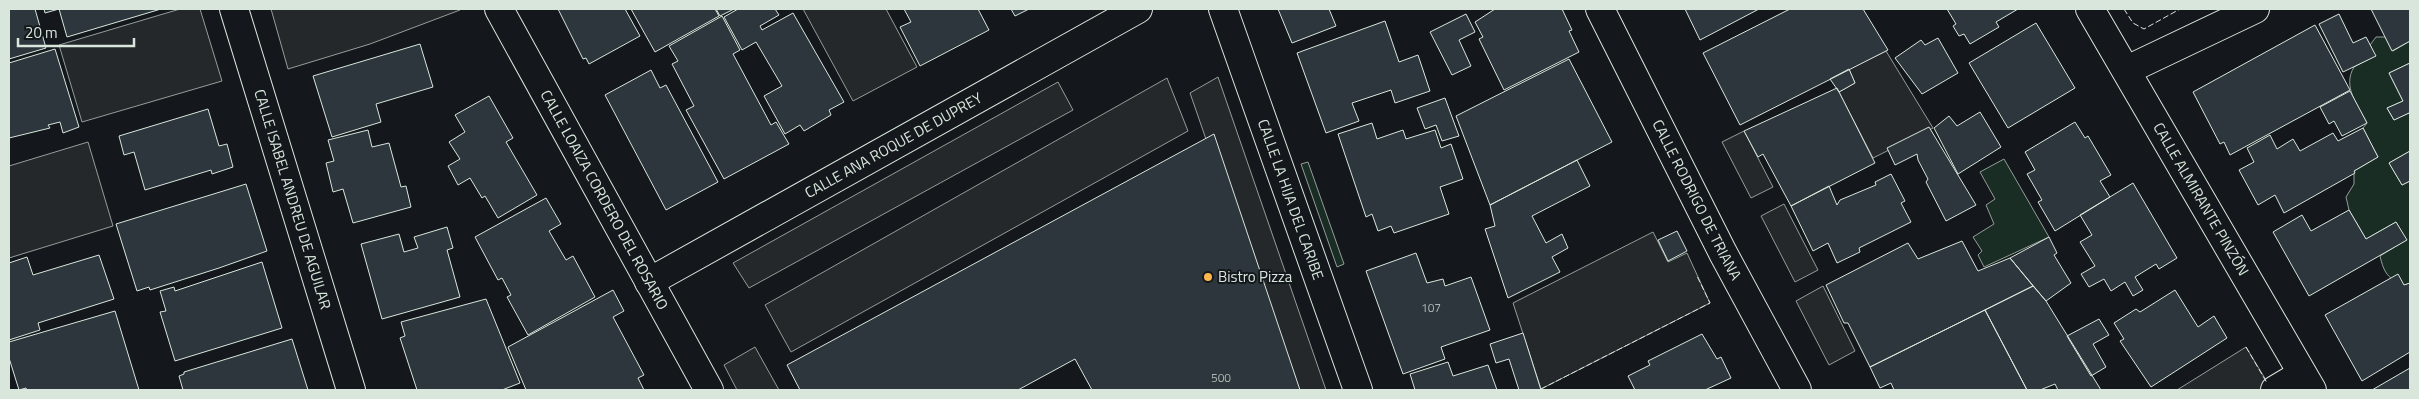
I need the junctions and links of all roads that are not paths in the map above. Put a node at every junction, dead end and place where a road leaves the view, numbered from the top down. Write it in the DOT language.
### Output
graph roads {
  1 [pos="234,9"];
  2 [pos="500,9"];
  3 [pos="1138,9"];
  4 [pos="1223,9"];
  5 [pos="1600,9"];
  6 [pos="2090,9"];
  7 [pos="2255,9"];
  8 [pos="2127,70"];
  9 [pos="649,282"];
  10 [pos="2307,382"];
  11 [pos="351,390"];
  12 [pos="709,390"];
  13 [pos="1358,390"];
  14 [pos="1797,390"];
  15 [pos="2275,390"];
  1 -- 11 [label="street, CALLE ISABEL ANDREU DE AGUILAR"];
  2 -- 9 [label="street, CALLE LOAIZA CORDERO DEL ROSARIO"];
  3 -- 9 [label="street, CALLE ANA ROQUE DE DUPREY"];
  4 -- 13 [label="street, CALLE LA HIJA DEL CARIBE"];
  5 -- 14 [label="street, CALLE RODRIGO DE TRIANA"];
  6 -- 8 [label="street, CALLE ALMIRANTE PINZÓN"];
  7 -- 8 [label="street"];
  8 -- 10 [label="street, CALLE ALMIRANTE PINZÓN"];
  9 -- 12 [label="street, CALLE LOAIZA CORDERO DEL ROSARIO"];
  10 -- 15 [label="street"];
}
